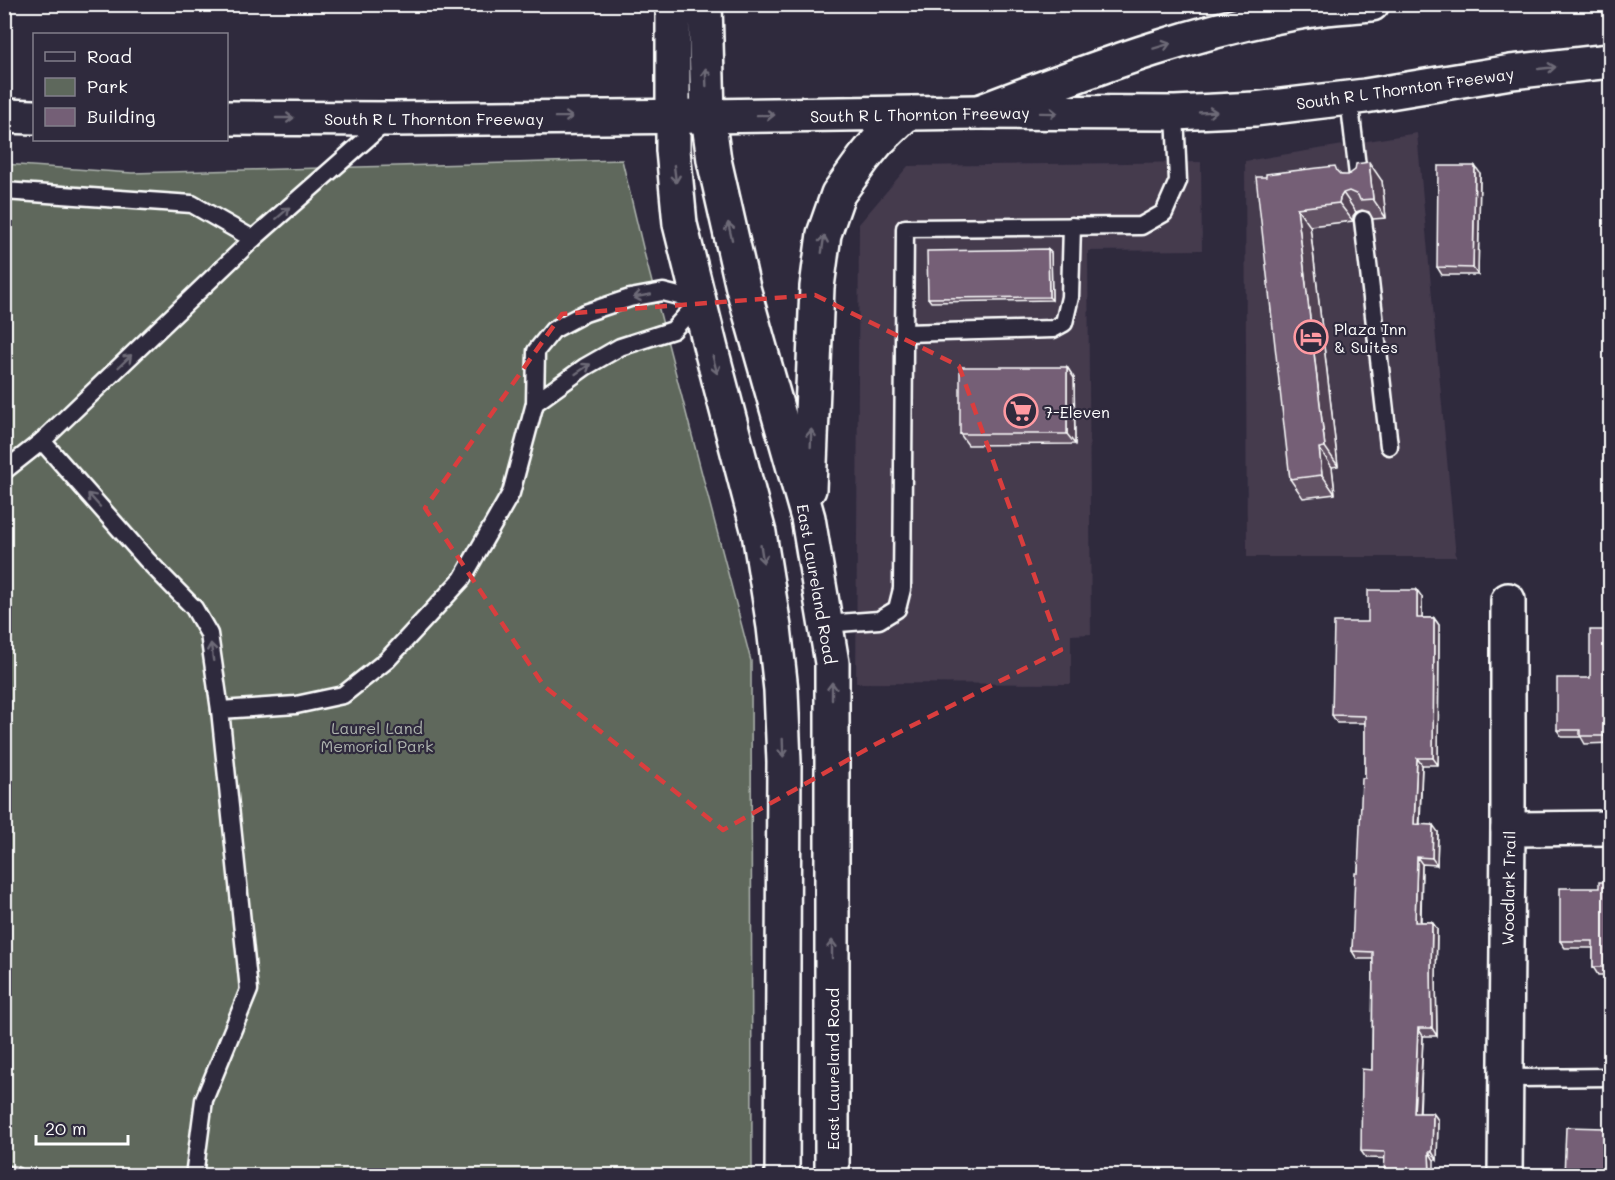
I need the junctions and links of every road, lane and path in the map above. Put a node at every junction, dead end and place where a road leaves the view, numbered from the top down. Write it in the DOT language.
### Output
graph roads {
  1 [pos="673,4"];
  2 [pos="705,4"];
  3 [pos="1372,4"];
  4 [pos="1611,61"];
  5 [pos="1348,98"];
  6 [pos="979,112"];
  7 [pos="1175,113"];
  8 [pos="906,114"];
  9 [pos="4,116"];
  10 [pos="672,116"];
  11 [pos="708,116"];
  12 [pos="33,117"];
  13 [pos="228,118"];
  14 [pos="390,119"];
  15 [pos="1359,184"];
  16 [pos="4,191"];
  17 [pos="1363,220"];
  18 [pos="1072,226"];
  19 [pos="253,239"];
  20 [pos="744,288"];
  21 [pos="699,301"];
  22 [pos="904,333"];
  23 [pos="535,403"];
  24 [pos="42,441"];
  25 [pos="1389,446"];
  26 [pos="4,471"];
  27 [pos="808,518"];
  28 [pos="1508,600"];
  29 [pos="825,624"];
  30 [pos="220,710"];
  31 [pos="1611,828"];
  32 [pos="1508,829"];
  33 [pos="1611,1077"];
  34 [pos="1506,1078"];
  35 [pos="4,1174"];
  36 [pos="15,1176"];
  37 [pos="194,1176"];
  38 [pos="782,1176"];
  39 [pos="832,1176"];
  40 [pos="1505,1176"];
  1 -- 10 [label="main road"];
  11 -- 2 [label="main road, East Laureland Road, one-way"];
  6 -- 3 [label="main road, one-way"];
  5 -- 4 [label="main road, South R L Thornton Freeway, one-way"];
  7 -- 5 [label="main road, South R L Thornton Freeway, one-way"];
  5 -- 15 [label="lane"];
  6 -- 7 [label="main road, South R L Thornton Freeway, one-way"];
  6 -- 8 [label="main road, South R L Thornton Freeway"];
  7 -- 18 [label="lane"];
  11 -- 8 [label="main road, South R L Thornton Freeway, one-way"];
  27 -- 8 [label="main road, one-way"];
  9 -- 12 [label="main road"];
  10 -- 11 [label="main road, South R L Thornton Freeway"];
  14 -- 10 [label="main road, South R L Thornton Freeway, one-way"];
  10 -- 21 [label="main road, one-way"];
  20 -- 11 [label="main road, East Laureland Road, one-way"];
  13 -- 14 [label="main road, South R L Thornton Freeway, one-way"];
  19 -- 14 [label="lane, one-way"];
  16 -- 19 [label="lane"];
  17 -- 25 [label="lane"];
  18 -- 22 [label="lane"];
  18 -- 22 [label="lane"];
  24 -- 19 [label="lane, one-way"];
  20 -- 21 [label="main road"];
  20 -- 27 [label="main road, East Laureland Road"];
  23 -- 21 [label="lane, one-way"];
  21 -- 23 [label="lane, one-way"];
  21 -- 38 [label="main road, one-way"];
  22 -- 29 [label="lane"];
  23 -- 30 [label="lane"];
  24 -- 26 [label="lane"];
  30 -- 24 [label="lane, one-way"];
  27 -- 29 [label="main road, East Laureland Road"];
  28 -- 32 [label="main road, Woodlark Trail"];
  39 -- 29 [label="main road, East Laureland Road, one-way"];
  30 -- 37 [label="lane"];
  31 -- 32 [label="main road"];
  32 -- 34 [label="main road, Woodlark Trail"];
  33 -- 34 [label="lane"];
  34 -- 40 [label="main road, Woodlark Trail"];
  35 -- 36 [label="lane"];
}
